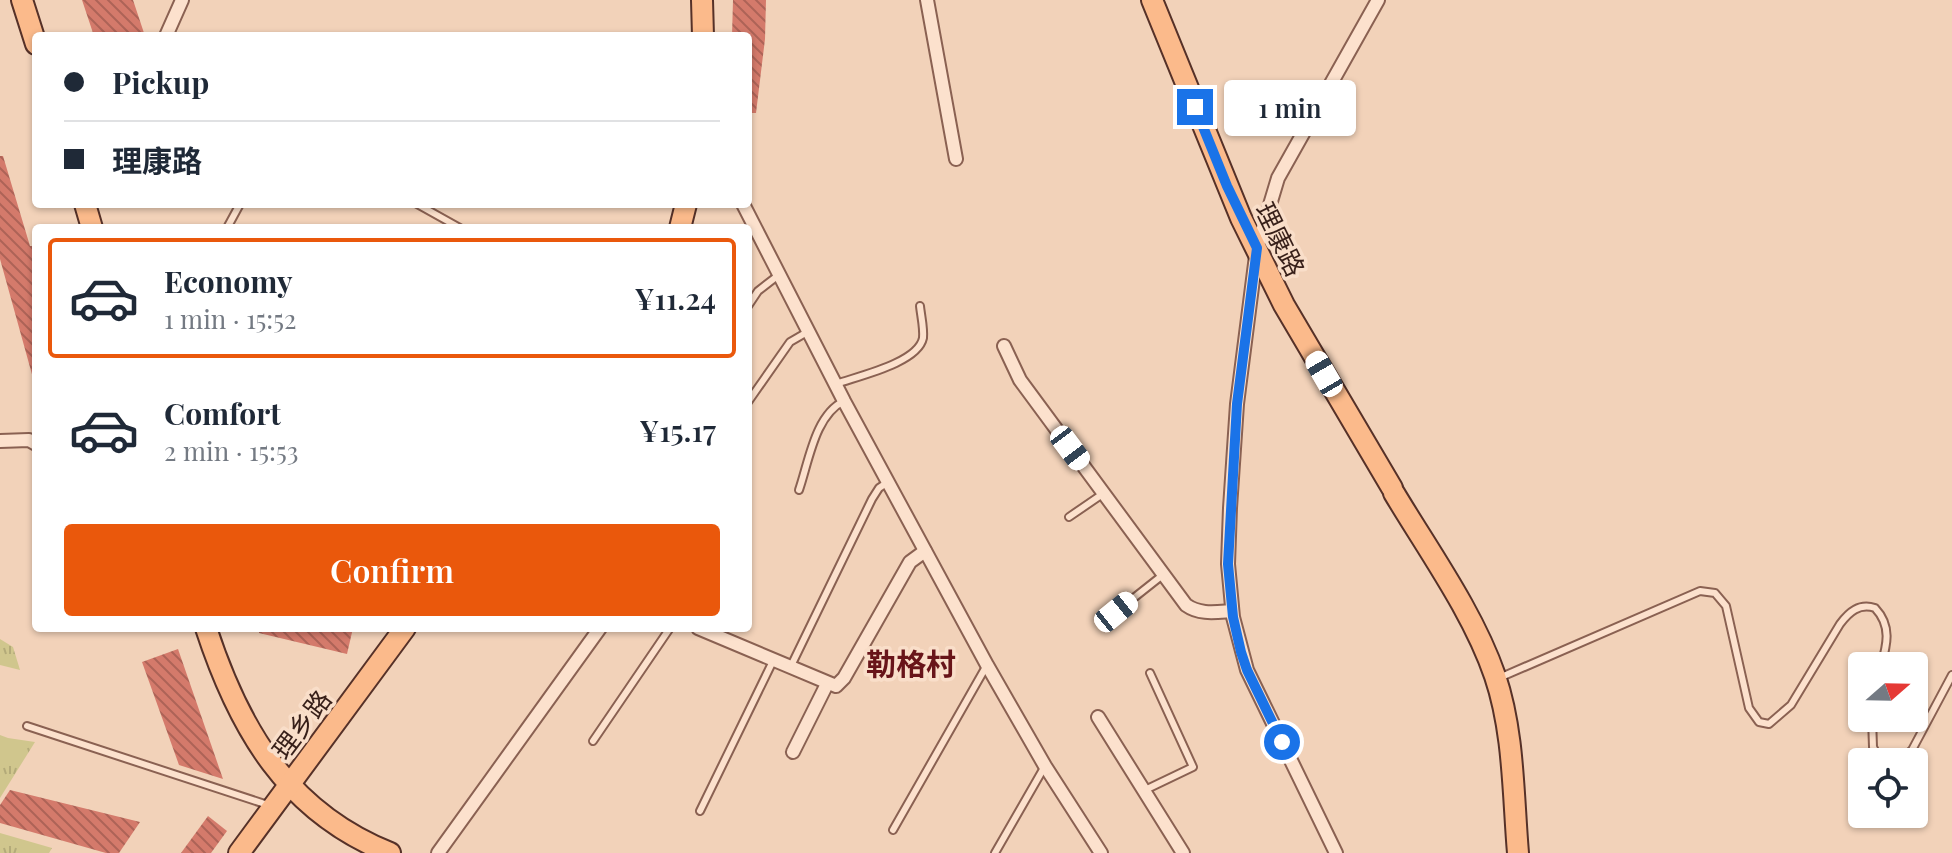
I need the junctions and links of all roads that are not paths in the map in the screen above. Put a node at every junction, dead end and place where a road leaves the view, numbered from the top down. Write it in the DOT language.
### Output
graph roads {
  1 [pos="22,0"];
  2 [pos="182,0"];
  3 [pos="702,0"];
  4 [pos="927,0"];
  5 [pos="1152,0"];
  6 [pos="1378,0"];
  7 [pos="32,32"];
  8 [pos="168,32"];
  9 [pos="703,32"];
  10 [pos="956,159"];
  11 [pos="424,208"];
  12 [pos="745,208"];
  13 [pos="453,224"];
  14 [pos="1257,248"];
  15 [pos="780,274"];
  16 [pos="752,300"];
  17 [pos="920,306"];
  18 [pos="809,331"];
  19 [pos="1004,346"];
  20 [pos="836,384"];
  21 [pos="752,396"];
  22 [pos="844,401"];
  23 [pos="0,441"];
  24 [pos="32,442"];
  25 [pos="888,482"];
  26 [pos="799,490"];
  27 [pos="1104,493"];
  28 [pos="1069,517"];
  29 [pos="925,551"];
  30 [pos="1164,574"];
  31 [pos="1232,611"];
  32 [pos="1116,612"];
  33 [pos="207,632"];
  34 [pos="402,632"];
  35 [pos="597,632"];
  36 [pos="667,632"];
  37 [pos="707,632"];
  38 [pos="1884,652"];
  39 [pos="773,661"];
  40 [pos="987,665"];
  41 [pos="790,668"];
  42 [pos="1150,673"];
  43 [pos="1952,675"];
  44 [pos="1496,680"];
  45 [pos="827,684"];
  46 [pos="1098,717"];
  47 [pos="27,726"];
  48 [pos="593,741"];
  49 [pos="1913,748"];
  50 [pos="793,752"];
  51 [pos="1045,766"];
  52 [pos="288,785"];
  53 [pos="1143,790"];
  54 [pos="273,807"];
  55 [pos="700,811"];
  56 [pos="893,830"];
  57 [pos="384,852"];
  58 [pos="239,853"];
  59 [pos="438,853"];
  60 [pos="995,853"];
  61 [pos="1101,853"];
  62 [pos="1183,853"];
  63 [pos="1336,853"];
  64 [pos="1518,853"];
  1 -- 7 [label="main road"];
  2 -- 8 [label="street"];
  3 -- 9 [label="main road"];
  4 -- 10 [label="street"];
  5 -- 14 [label="main road, 理康路"];
  6 -- 14 [label="street"];
  11 -- 13 [label="lane"];
  12 -- 15 [label="street"];
  14 -- 31 [label="street"];
  14 -- 44 [label="main road, 理康路"];
  15 -- 16 [label="lane"];
  15 -- 18 [label="street"];
  17 -- 20 [label="lane"];
  18 -- 20 [label="street"];
  18 -- 21 [label="lane"];
  19 -- 27 [label="street"];
  20 -- 22 [label="street"];
  22 -- 25 [label="street"];
  22 -- 26 [label="lane"];
  23 -- 24 [label="street"];
  25 -- 29 [label="street"];
  25 -- 41 [label="lane"];
  27 -- 28 [label="lane"];
  27 -- 30 [label="street"];
  29 -- 40 [label="street"];
  29 -- 45 [label="street"];
  30 -- 31 [label="street"];
  30 -- 32 [label="lane"];
  31 -- 63 [label="street"];
  33 -- 52 [label="main road"];
  34 -- 52 [label="main road, 理乡路"];
  35 -- 59 [label="street"];
  36 -- 48 [label="lane"];
  37 -- 39 [label="street"];
  38 -- 44 [label="lane"];
  39 -- 41 [label="street"];
  39 -- 55 [label="lane"];
  40 -- 51 [label="street"];
  40 -- 56 [label="lane"];
  41 -- 45 [label="street"];
  42 -- 53 [label="lane"];
  43 -- 49 [label="lane"];
  44 -- 64 [label="main road, 理康路"];
  45 -- 50 [label="street"];
  46 -- 53 [label="street"];
  47 -- 54 [label="lane"];
  51 -- 60 [label="lane"];
  51 -- 61 [label="street"];
  52 -- 54 [label="main road, 理乡路"];
  52 -- 57 [label="main road"];
  53 -- 62 [label="street"];
  54 -- 58 [label="main road, 理乡路"];
}
